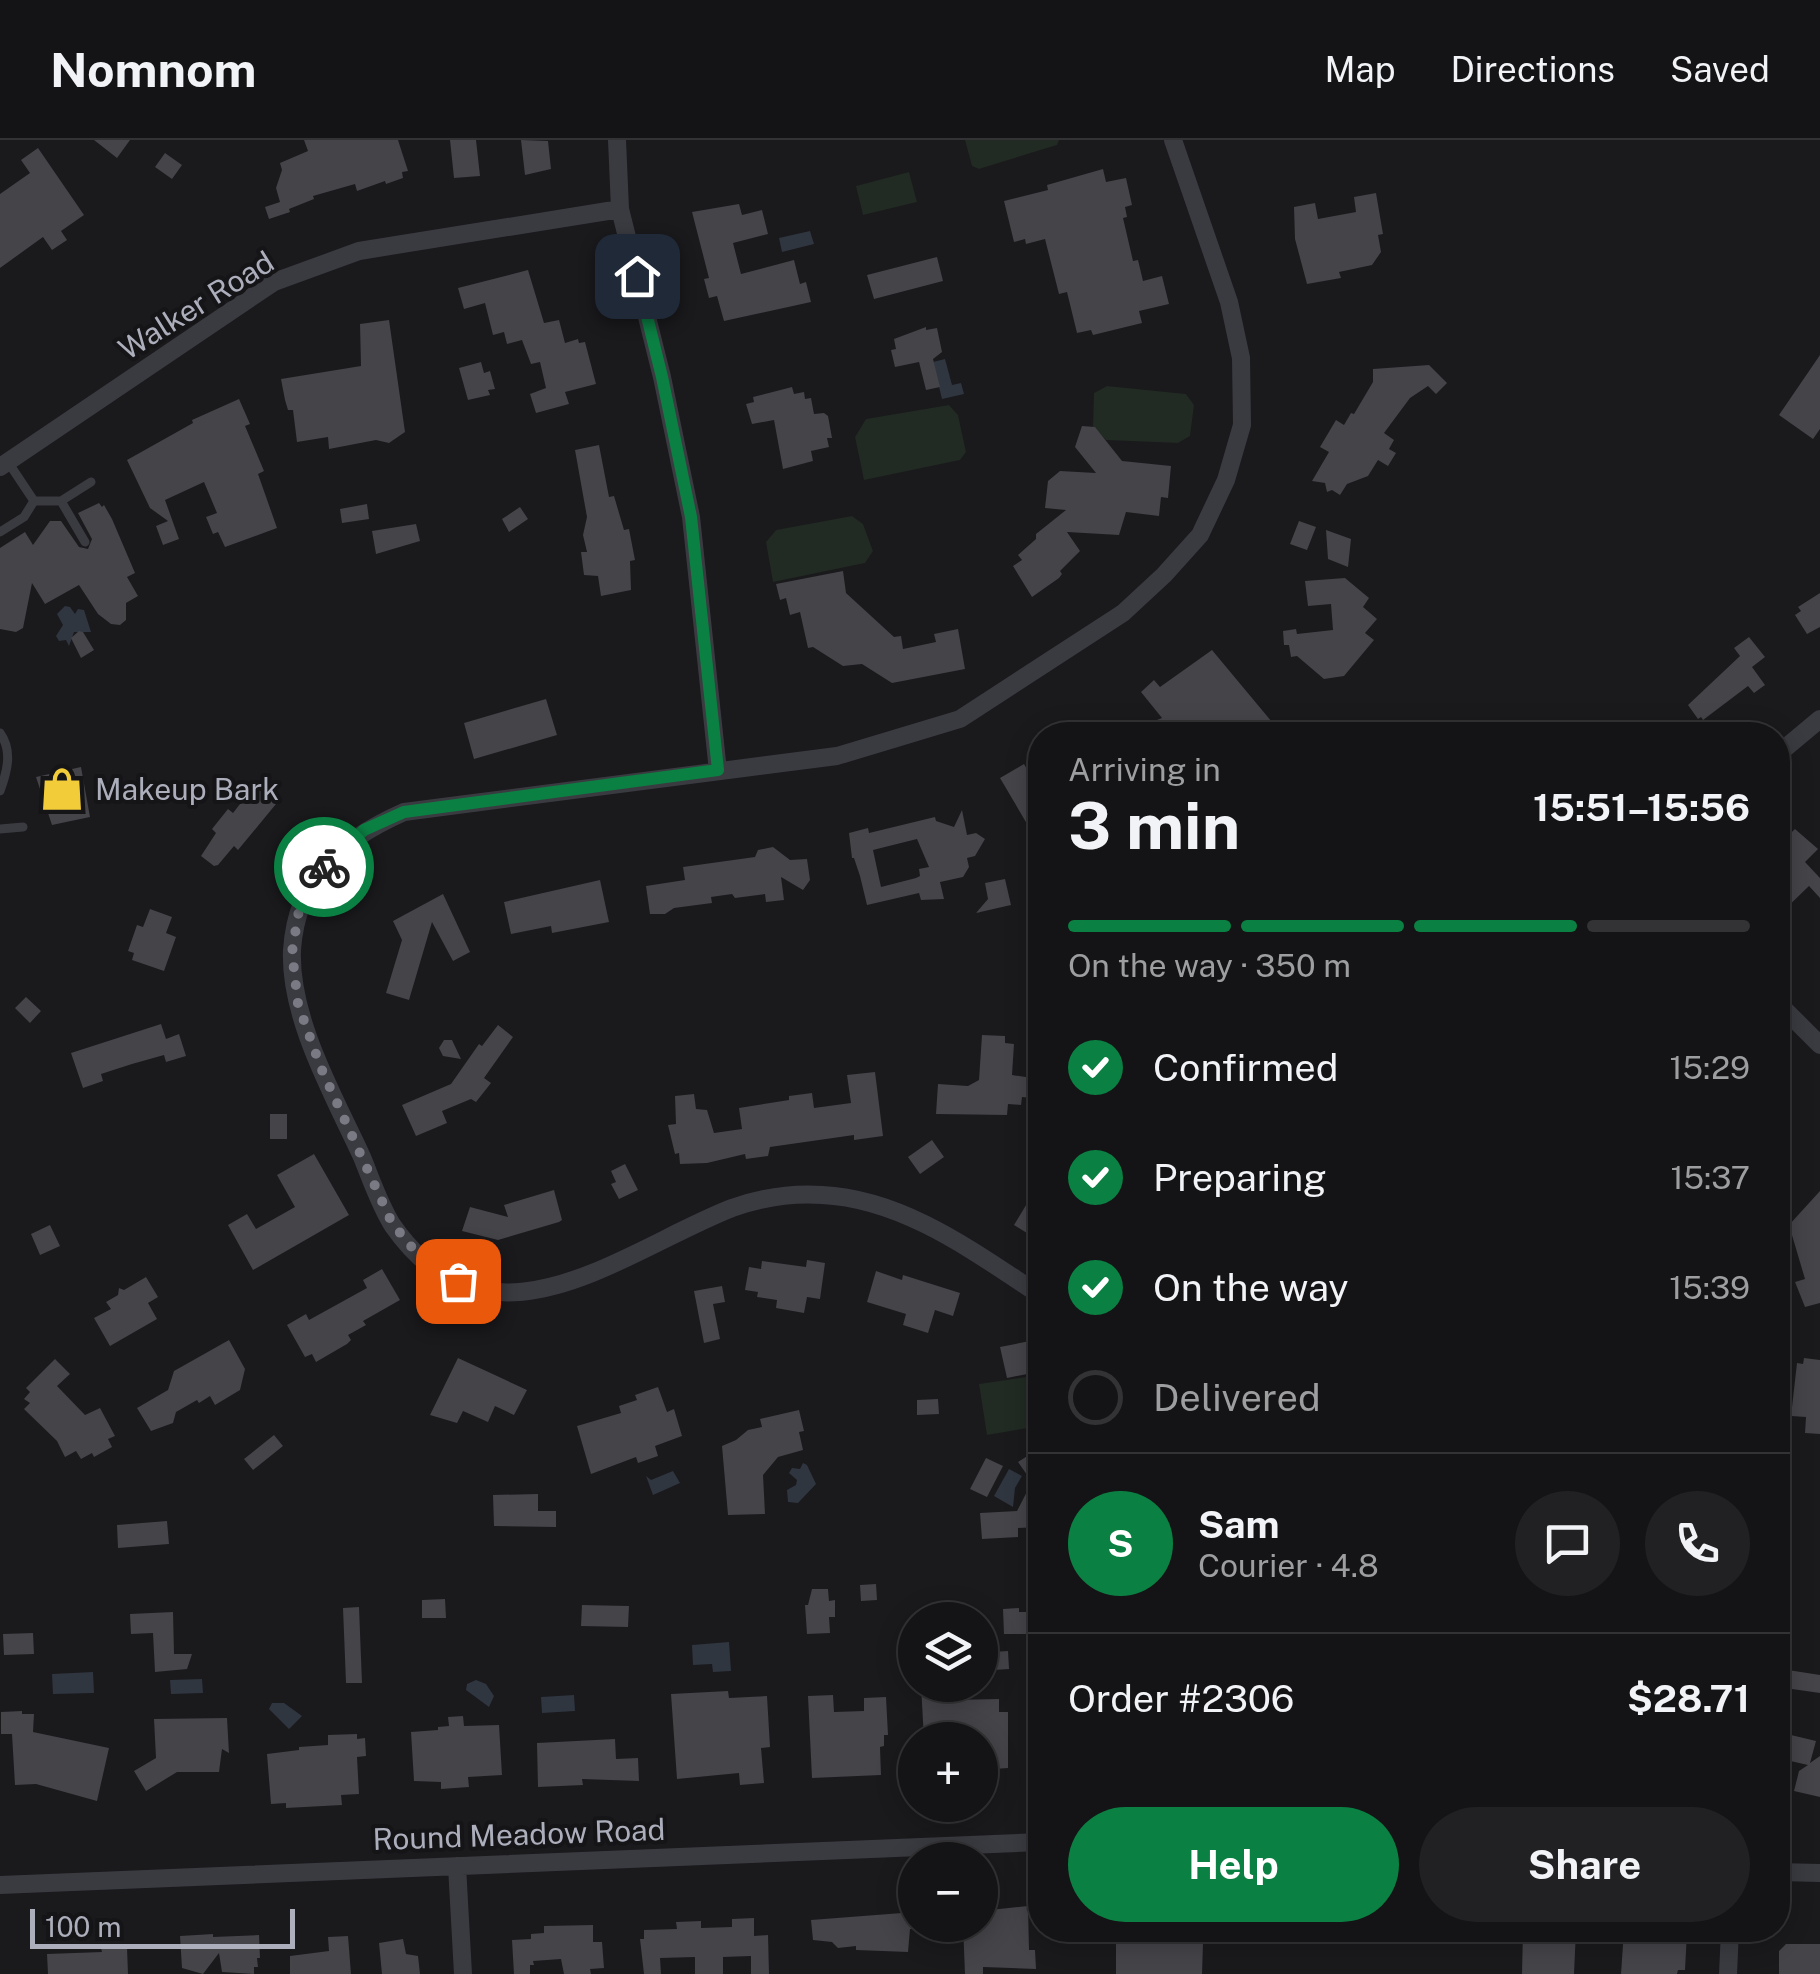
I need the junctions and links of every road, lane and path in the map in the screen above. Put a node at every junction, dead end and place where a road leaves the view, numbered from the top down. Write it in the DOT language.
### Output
graph roads {
  1 [pos="617,140"];
  2 [pos="1174,140"];
  3 [pos="620,209"];
  4 [pos="4,465"];
  5 [pos="91,482"];
  6 [pos="34,501"];
  7 [pos="61,501"];
  8 [pos="0,532"];
  9 [pos="85,542"];
  10 [pos="1820,719"];
  11 [pos="0,733"];
  12 [pos="1790,744"];
  13 [pos="718,770"];
  14 [pos="0,791"];
  15 [pos="23,827"];
  16 [pos="0,829"];
  17 [pos="1790,1015"];
  18 [pos="1820,1045"];
  19 [pos="1028,1287"];
  20 [pos="1028,1842"];
  21 [pos="457,1866"];
  22 [pos="1790,1872"];
  23 [pos="1820,1873"];
  24 [pos="0,1885"];
  25 [pos="1729,1942"];
  26 [pos="463,1974"];
  27 [pos="1728,1974"];
  1 -- 3 [label="street"];
  2 -- 13 [label="street"];
  3 -- 4 [label="street, Walker Road"];
  3 -- 13 [label="street"];
  4 -- 6 [label="lane"];
  5 -- 7 [label="lane"];
  6 -- 7 [label="lane"];
  6 -- 8 [label="lane"];
  7 -- 9 [label="lane"];
  10 -- 12 [label="street"];
  11 -- 14 [label="lane"];
  13 -- 19 [label="street"];
  15 -- 16 [label="lane"];
  17 -- 18 [label="street"];
  20 -- 21 [label="street, Round Meadow Road"];
  21 -- 24 [label="street, Round Meadow Road"];
  21 -- 26 [label="street"];
  22 -- 23 [label="street"];
  25 -- 27 [label="street"];
}
